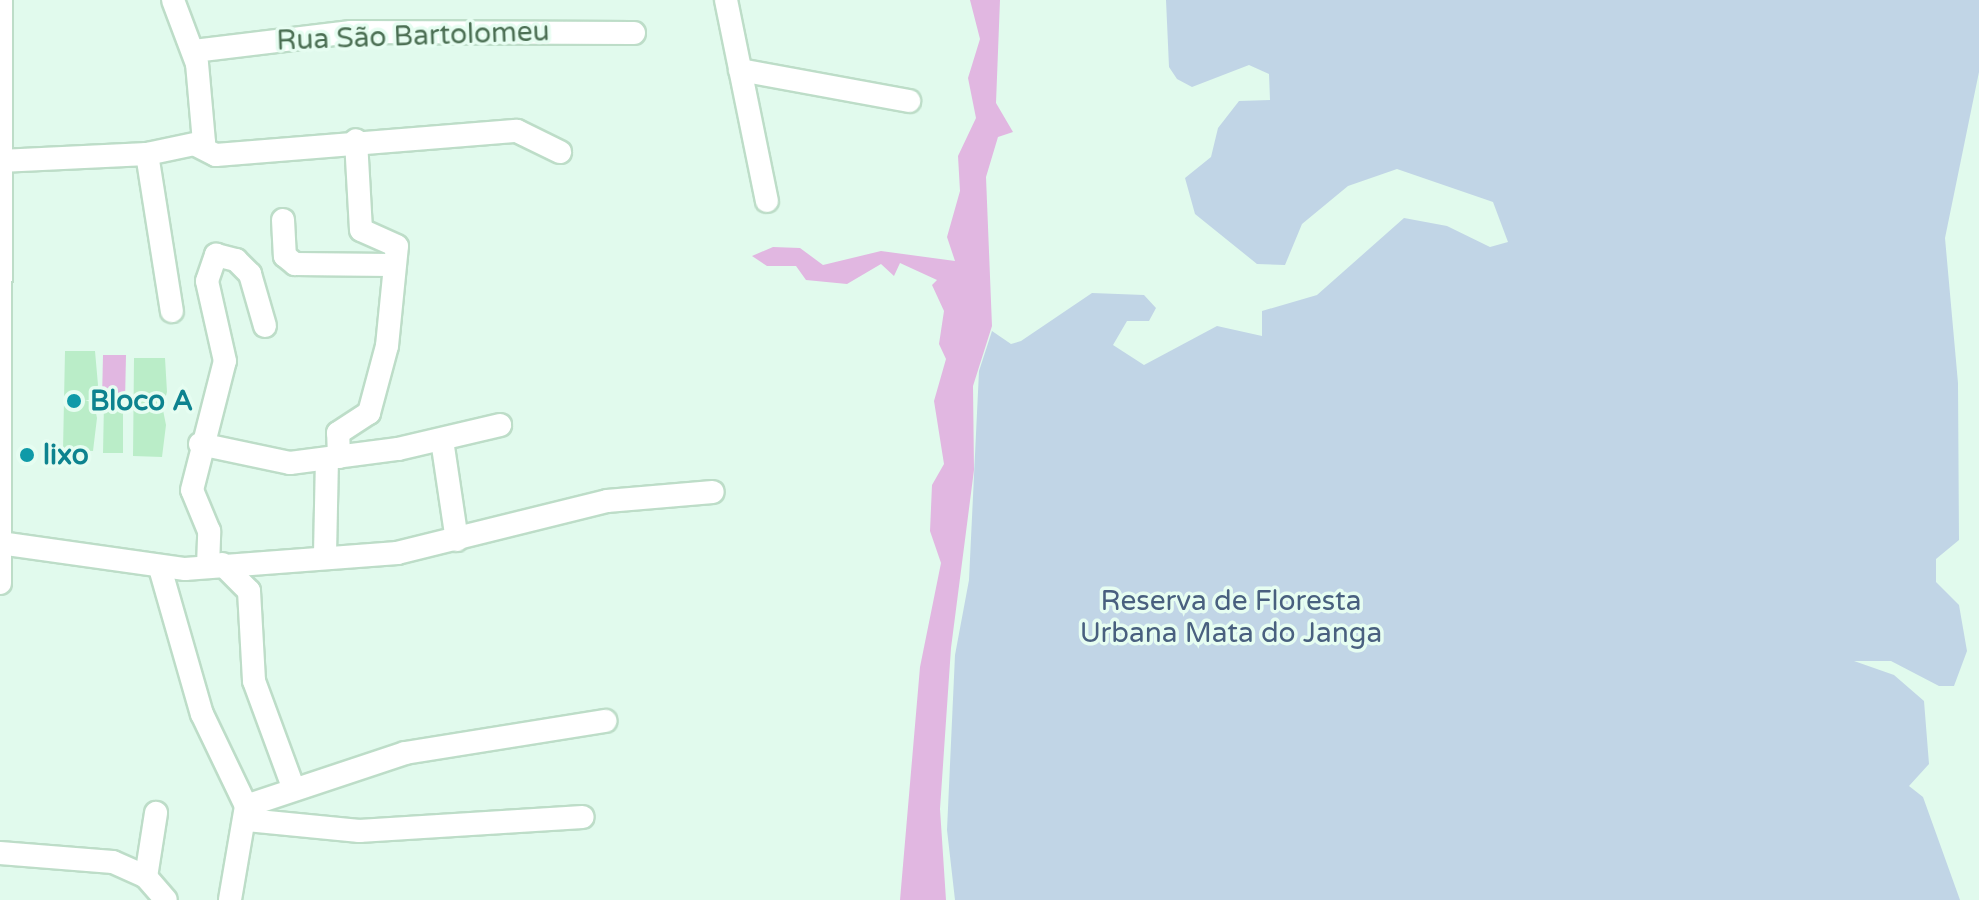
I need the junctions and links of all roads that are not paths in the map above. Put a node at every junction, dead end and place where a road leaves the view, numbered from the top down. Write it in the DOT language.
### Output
graph roads {
  1 [pos="1,0"];
  2 [pos="173,0"];
  3 [pos="726,0"];
  4 [pos="634,33"];
  5 [pos="194,51"];
  6 [pos="740,70"];
  7 [pos="909,101"];
  8 [pos="0,133"];
  9 [pos="356,140"];
  10 [pos="196,145"];
  11 [pos="560,152"];
  12 [pos="147,154"];
  13 [pos="0,161"];
  14 [pos="767,201"];
  15 [pos="283,220"];
  16 [pos="391,265"];
  17 [pos="0,267"];
  18 [pos="172,311"];
  19 [pos="265,326"];
  20 [pos="0,407"];
  21 [pos="500,425"];
  22 [pos="442,440"];
  23 [pos="200,444"];
  24 [pos="333,458"];
  25 [pos="713,492"];
  26 [pos="457,540"];
  27 [pos="0,543"];
  28 [pos="325,554"];
  29 [pos="215,566"];
  30 [pos="160,568"];
  31 [pos="0,583"];
  32 [pos="605,721"];
  33 [pos="293,787"];
  34 [pos="156,813"];
  35 [pos="246,813"];
  36 [pos="583,817"];
  37 [pos="0,853"];
  38 [pos="146,877"];
  39 [pos="166,900"];
  40 [pos="230,900"];
  1 -- 8 [label="street"];
  2 -- 5 [label="street"];
  3 -- 6 [label="street"];
  4 -- 5 [label="street, Rua São Bartolomeu"];
  5 -- 10 [label="street"];
  6 -- 7 [label="street"];
  6 -- 14 [label="street"];
  8 -- 13 [label="street"];
  9 -- 10 [label="street"];
  9 -- 11 [label="street"];
  9 -- 16 [label="street"];
  10 -- 12 [label="street"];
  12 -- 13 [label="street"];
  12 -- 18 [label="street"];
  13 -- 17 [label="street"];
  15 -- 16 [label="street"];
  16 -- 24 [label="street"];
  17 -- 20 [label="street"];
  19 -- 23 [label="street"];
  20 -- 27 [label="street"];
  21 -- 22 [label="street"];
  22 -- 24 [label="street"];
  22 -- 26 [label="street"];
  23 -- 24 [label="street"];
  23 -- 29 [label="street"];
  24 -- 28 [label="street"];
  25 -- 26 [label="street"];
  26 -- 28 [label="street"];
  27 -- 30 [label="street"];
  27 -- 31 [label="street"];
  28 -- 29 [label="street"];
  29 -- 30 [label="street"];
  29 -- 33 [label="street"];
  30 -- 35 [label="street"];
  32 -- 33 [label="street"];
  33 -- 35 [label="street"];
  34 -- 38 [label="street"];
  35 -- 36 [label="street"];
  35 -- 40 [label="street"];
  37 -- 38 [label="street"];
  38 -- 39 [label="street"];
}
